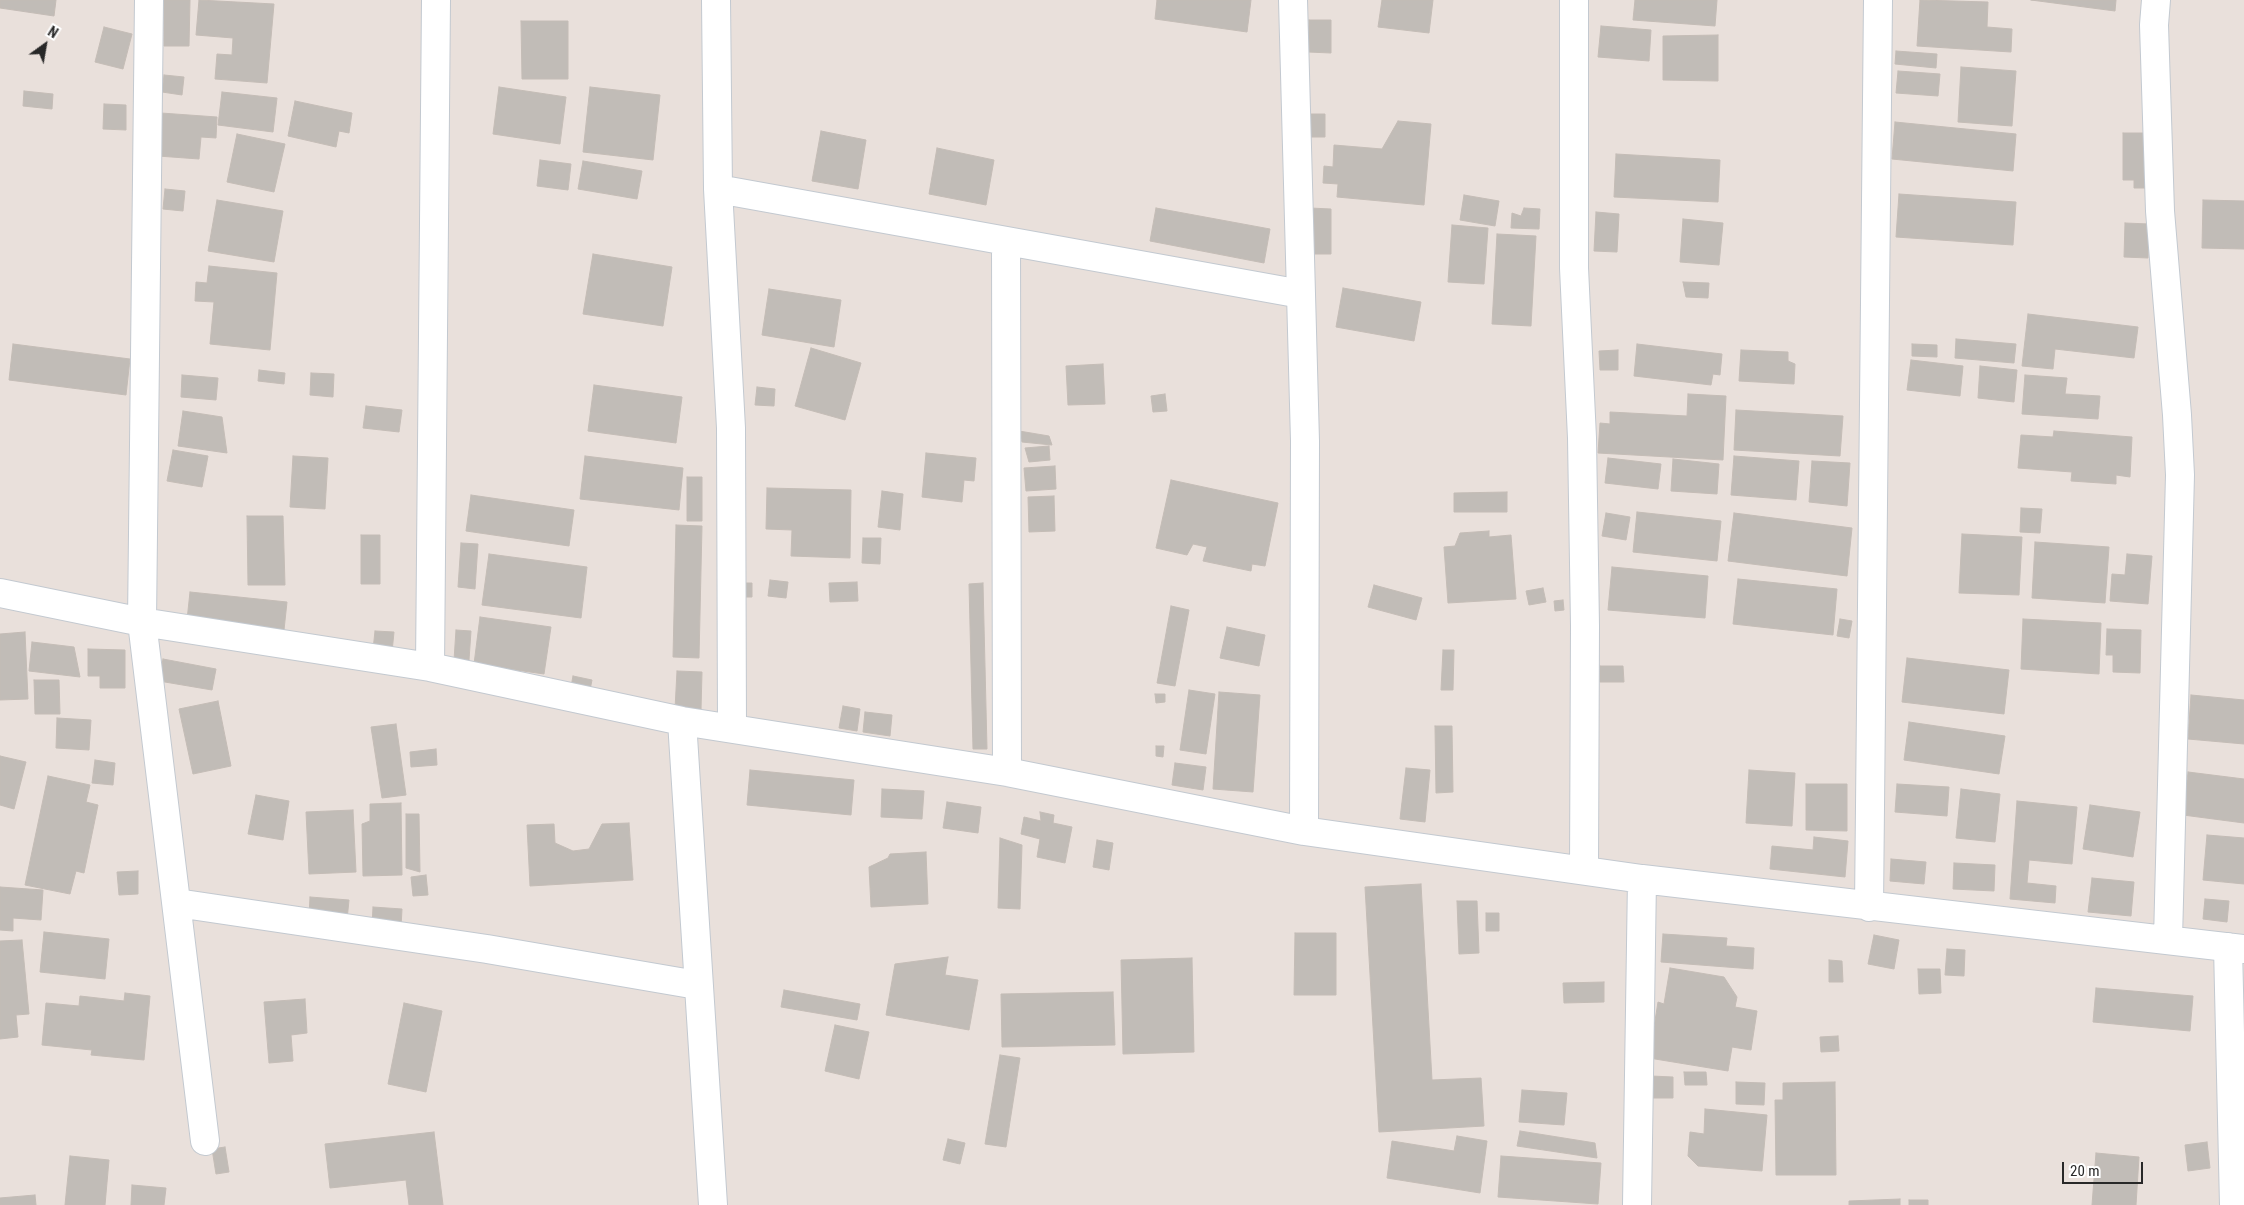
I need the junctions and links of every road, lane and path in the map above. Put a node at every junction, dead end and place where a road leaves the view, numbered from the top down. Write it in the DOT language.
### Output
graph roads {
  1 [pos="149,0"];
  2 [pos="436,0"];
  3 [pos="716,0"];
  4 [pos="1293,0"];
  5 [pos="1574,0"];
  6 [pos="1878,0"];
  7 [pos="2156,0"];
  8 [pos="718,189"];
  9 [pos="1006,242"];
  10 [pos="1301,294"];
  11 [pos="0,593"];
  12 [pos="142,622"];
  13 [pos="430,667"];
  14 [pos="682,721"];
  15 [pos="732,728"];
  16 [pos="1008,772"];
  17 [pos="1304,831"];
  18 [pos="1584,870"];
  19 [pos="1642,879"];
  20 [pos="177,903"];
  21 [pos="1869,907"];
  22 [pos="2168,939"];
  23 [pos="2236,948"];
  24 [pos="697,985"];
  25 [pos="205,1141"];
  26 [pos="713,1205"];
  27 [pos="1637,1205"];
  28 [pos="2234,1205"];
  1 -- 12 [label="street"];
  2 -- 13 [label="street"];
  3 -- 8 [label="street"];
  4 -- 10 [label="street"];
  5 -- 18 [label="street"];
  6 -- 21 [label="street"];
  7 -- 22 [label="street"];
  8 -- 9 [label="street"];
  8 -- 15 [label="street"];
  9 -- 10 [label="street"];
  9 -- 16 [label="street"];
  10 -- 17 [label="street"];
  11 -- 12 [label="street"];
  12 -- 13 [label="street"];
  12 -- 20 [label="street"];
  13 -- 14 [label="street"];
  14 -- 15 [label="street"];
  14 -- 24 [label="street"];
  15 -- 16 [label="street"];
  16 -- 17 [label="street"];
  17 -- 18 [label="street"];
  18 -- 19 [label="street"];
  19 -- 21 [label="street"];
  19 -- 27 [label="street"];
  20 -- 24 [label="street"];
  20 -- 25 [label="street"];
  21 -- 22 [label="street"];
  22 -- 23 [label="street"];
  23 -- 28 [label="street"];
  24 -- 26 [label="street"];
}
